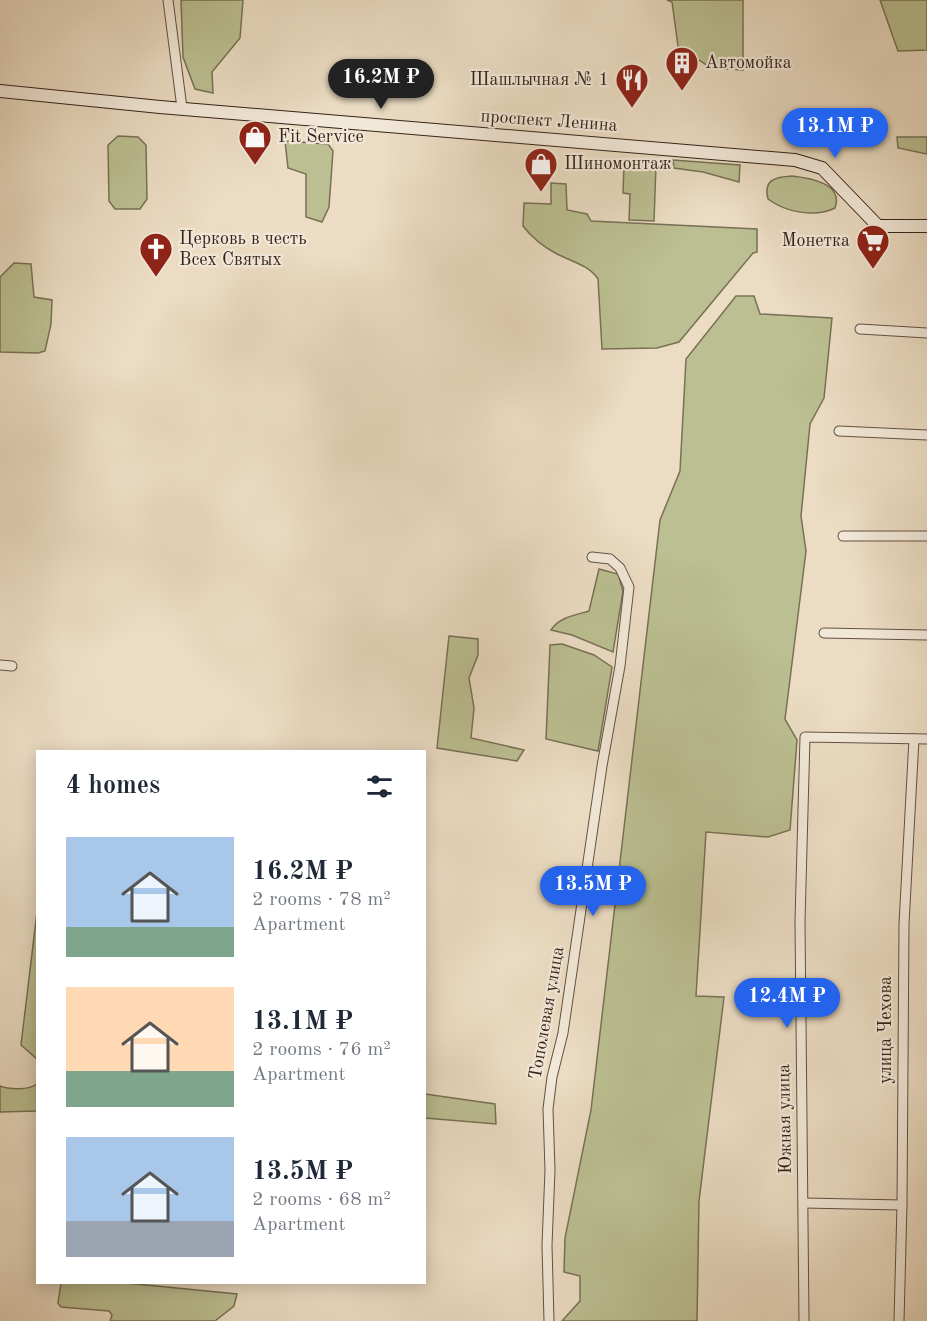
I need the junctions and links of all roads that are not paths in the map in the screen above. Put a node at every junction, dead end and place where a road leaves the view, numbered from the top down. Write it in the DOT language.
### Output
graph roads {
  1 [pos="168,0"];
  2 [pos="0,91"];
  3 [pos="182,108"];
  4 [pos="927,226"];
  5 [pos="860,329"];
  6 [pos="927,333"];
  7 [pos="839,431"];
  8 [pos="927,435"];
  9 [pos="843,536"];
  10 [pos="927,536"];
  11 [pos="592,557"];
  12 [pos="824,633"];
  13 [pos="927,635"];
  14 [pos="0,665"];
  15 [pos="12,666"];
  16 [pos="914,739"];
  17 [pos="927,740"];
  18 [pos="804,1203"];
  19 [pos="902,1205"];
  20 [pos="549,1321"];
  21 [pos="804,1321"];
  22 [pos="899,1321"];
  1 -- 3 [label="street"];
  2 -- 3 [label="street, проспект Ленина"];
  3 -- 4 [label="street, проспект Ленина"];
  5 -- 6 [label="street"];
  7 -- 8 [label="street"];
  9 -- 10 [label="street"];
  11 -- 20 [label="street, Тополевая улица"];
  12 -- 13 [label="street"];
  14 -- 15 [label="street"];
  16 -- 17 [label="street"];
  16 -- 18 [label="street, Южная улица"];
  16 -- 19 [label="street, улица Чехова"];
  18 -- 19 [label="street"];
  18 -- 21 [label="street, Южная улица"];
  19 -- 22 [label="street, улица Чехова"];
}
